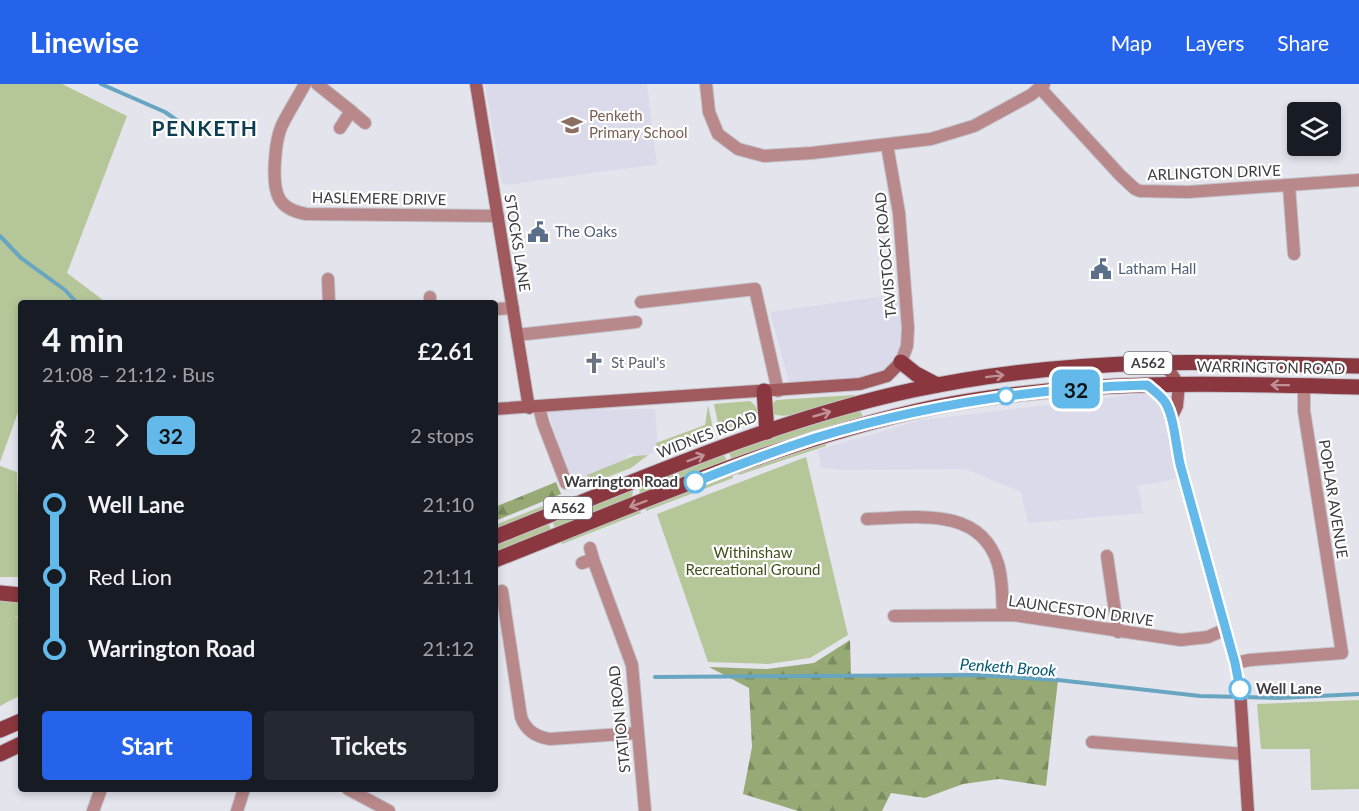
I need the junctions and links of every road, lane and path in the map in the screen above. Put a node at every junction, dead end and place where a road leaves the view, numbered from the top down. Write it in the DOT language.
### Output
graph roads {
  1 [pos="305,84"];
  2 [pos="318,84"];
  3 [pos="476,84"];
  4 [pos="706,84"];
  5 [pos="1042,86"];
  6 [pos="351,111"];
  7 [pos="365,123"];
  8 [pos="340,128"];
  9 [pos="887,145"];
  10 [pos="1359,180"];
  11 [pos="1289,186"];
  12 [pos="498,216"];
  13 [pos="1294,254"];
  14 [pos="328,279"];
  15 [pos="329,300"];
  16 [pos="641,302"];
  17 [pos="513,308"];
  18 [pos="498,309"];
  19 [pos="636,322"];
  20 [pos="517,335"];
  21 [pos="901,362"];
  22 [pos="1156,363"];
  23 [pos="1359,366"];
  24 [pos="937,385"];
  25 [pos="1147,385"];
  26 [pos="1179,385"];
  27 [pos="1304,386"];
  28 [pos="1359,387"];
  29 [pos="771,391"];
  30 [pos="534,408"];
  31 [pos="498,409"];
  32 [pos="1171,418"];
  33 [pos="767,432"];
  34 [pos="566,483"];
  35 [pos="867,519"];
  36 [pos="498,536"];
  37 [pos="588,556"];
  38 [pos="1107,556"];
  39 [pos="498,559"];
  40 [pos="502,591"];
  41 [pos="0,593"];
  42 [pos="18,595"];
  43 [pos="1003,615"];
  44 [pos="894,616"];
  45 [pos="1226,629"];
  46 [pos="1118,632"];
  47 [pos="501,636"];
  48 [pos="1235,663"];
  49 [pos="18,722"];
  50 [pos="0,730"];
  51 [pos="638,733"];
  52 [pos="1092,742"];
  53 [pos="18,745"];
  54 [pos="0,753"];
  55 [pos="1244,753"];
  56 [pos="100,792"];
  57 [pos="243,792"];
  58 [pos="354,792"];
  59 [pos="93,811"];
  60 [pos="237,811"];
  61 [pos="389,811"];
  62 [pos="645,811"];
  63 [pos="1248,811"];
  1 -- 12 [label="street, HASLEMERE DRIVE"];
  2 -- 6 [label="street"];
  3 -- 12 [label="street, STOCKS LANE"];
  4 -- 9 [label="street"];
  5 -- 9 [label="street"];
  5 -- 11 [label="street, ARLINGTON DRIVE"];
  6 -- 7 [label="street"];
  6 -- 8 [label="street"];
  9 -- 21 [label="street, TAVISTOCK ROAD"];
  10 -- 11 [label="street, ARLINGTON DRIVE"];
  11 -- 13 [label="street, ARLINGTON DRIVE"];
  12 -- 17 [label="street, STOCKS LANE"];
  14 -- 15 [label="street"];
  16 -- 29 [label="street"];
  17 -- 18 [label="street"];
  17 -- 20 [label="street, STOCKS LANE"];
  19 -- 20 [label="street"];
  20 -- 30 [label="street, STOCKS LANE"];
  21 -- 24 [label="main road"];
  21 -- 29 [label="street"];
  22 -- 23 [label="main road, WARRINGTON ROAD / A562"];
  24 -- 22 [label="main road, WARRINGTON ROAD / A562, one-way"];
  22 -- 26 [label="street"];
  33 -- 24 [label="main road, WIDNES ROAD / A562, one-way"];
  25 -- 26 [label="main road, WARRINGTON ROAD / A562"];
  25 -- 32 [label="street"];
  25 -- 39 [label="main road, WARRINGTON ROAD / A562, one-way"];
  27 -- 26 [label="main road, WARRINGTON ROAD / A562, one-way"];
  26 -- 32 [label="street"];
  27 -- 28 [label="main road, WARRINGTON ROAD / A562"];
  27 -- 48 [label="street, POPLAR AVENUE"];
  29 -- 30 [label="street"];
  29 -- 33 [label="main road"];
  30 -- 31 [label="street"];
  30 -- 34 [label="street"];
  32 -- 45 [label="street"];
  36 -- 33 [label="main road, WIDNES ROAD / A562, one-way"];
  35 -- 43 [label="street"];
  37 -- 51 [label="street, STATION ROAD"];
  38 -- 46 [label="street"];
  40 -- 47 [label="street"];
  41 -- 42 [label="main road"];
  43 -- 44 [label="street, LAUNCESTON DRIVE"];
  43 -- 46 [label="street, LAUNCESTON DRIVE"];
  45 -- 46 [label="street, LAUNCESTON DRIVE"];
  45 -- 48 [label="street"];
  47 -- 51 [label="street"];
  48 -- 55 [label="street"];
  49 -- 50 [label="main road"];
  51 -- 62 [label="street, STATION ROAD"];
  52 -- 55 [label="street"];
  53 -- 54 [label="main road"];
  55 -- 63 [label="street"];
  56 -- 59 [label="street"];
  57 -- 60 [label="street"];
  58 -- 61 [label="street"];
}
